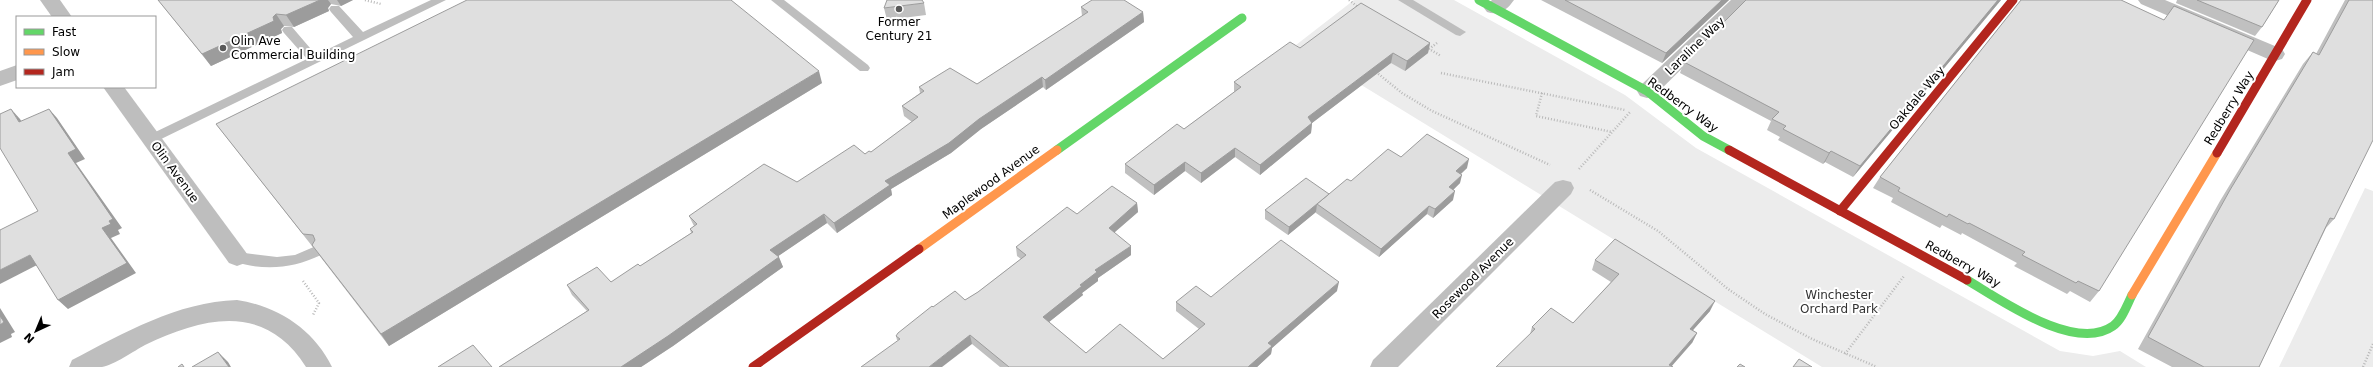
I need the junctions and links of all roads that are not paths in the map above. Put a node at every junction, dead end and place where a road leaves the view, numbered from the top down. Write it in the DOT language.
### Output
graph roads {
  1 [pos="50,0"];
  2 [pos="440,0"];
  3 [pos="777,0"];
  4 [pos="1404,0"];
  5 [pos="1742,0"];
  6 [pos="2013,0"];
  7 [pos="2148,0"];
  8 [pos="2307,0"];
  9 [pos="1492,3"];
  10 [pos="335,8"];
  11 [pos="61,16"];
  12 [pos="1242,18"];
  13 [pos="288,30"];
  14 [pos="1460,32"];
  15 [pos="361,38"];
  16 [pos="2275,54"];
  17 [pos="314,60"];
  18 [pos="864,68"];
  19 [pos="16,72"];
  20 [pos="0,80"];
  21 [pos="114,88"];
  22 [pos="1647,91"];
  23 [pos="152,139"];
  24 [pos="1569,180"];
  25 [pos="1840,211"];
  26 [pos="316,251"];
  27 [pos="237,257"];
  28 [pos="81,367"];
  29 [pos="320,367"];
  30 [pos="753,367"];
  31 [pos="1382,367"];
  1 -- 11 [label="street"];
  2 -- 15 [label="lane"];
  3 -- 18 [label="lane"];
  4 -- 14 [label="lane"];
  5 -- 22 [label="street, Laraline Way"];
  6 -- 25 [label="street, Oakdale Way"];
  7 -- 16 [label="street"];
  8 -- 16 [label="street, Redberry Way"];
  9 -- 22 [label="street, Redberry Way"];
  10 -- 15 [label="lane"];
  12 -- 30 [label="street, Maplewood Avenue"];
  13 -- 17 [label="lane"];
  15 -- 17 [label="lane"];
  16 -- 25 [label="street, Redberry Way"];
  17 -- 23 [label="lane"];
  19 -- 20 [label="street"];
  21 -- 23 [label="street, Olin Avenue"];
  22 -- 25 [label="street, Redberry Way"];
  23 -- 27 [label="street, Olin Avenue"];
  24 -- 31 [label="street, Rosewood Avenue"];
  26 -- 27 [label="lane"];
  28 -- 29 [label="street"];
}
